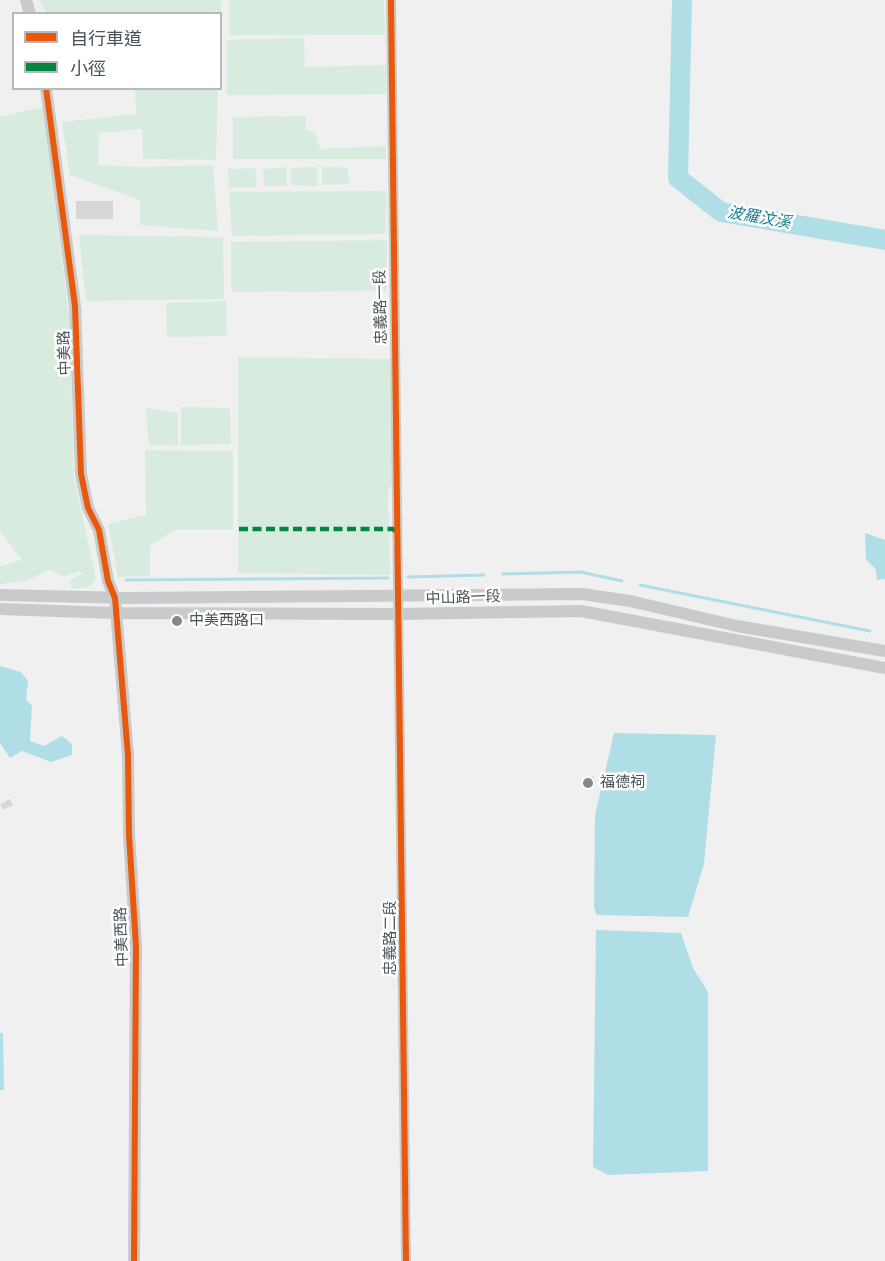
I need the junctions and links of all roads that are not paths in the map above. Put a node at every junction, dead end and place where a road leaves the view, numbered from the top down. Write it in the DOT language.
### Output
graph roads {
  1 [pos="391,0"];
  2 [pos="46,90"];
  3 [pos="0,595"];
  4 [pos="398,597"];
  5 [pos="115,598"];
  6 [pos="0,609"];
  7 [pos="115,613"];
  8 [pos="398,614"];
  9 [pos="885,651"];
  10 [pos="885,668"];
  11 [pos="135,1261"];
  12 [pos="406,1261"];
  1 -- 4 [label="street, 忠義路一段"];
  2 -- 5 [label="street, 中美路"];
  3 -- 5 [label="street, 中山路一段"];
  4 -- 5 [label="street, 中山路一段"];
  4 -- 8 [label="street, 忠義路一段"];
  4 -- 9 [label="street, 中山路一段"];
  5 -- 7 [label="street, 中美路"];
  6 -- 7 [label="street, 中山路一段"];
  7 -- 8 [label="street, 中山路一段"];
  7 -- 11 [label="street, 中美西路"];
  8 -- 10 [label="street, 中山路一段"];
  8 -- 12 [label="street, 忠義路二段"];
}
